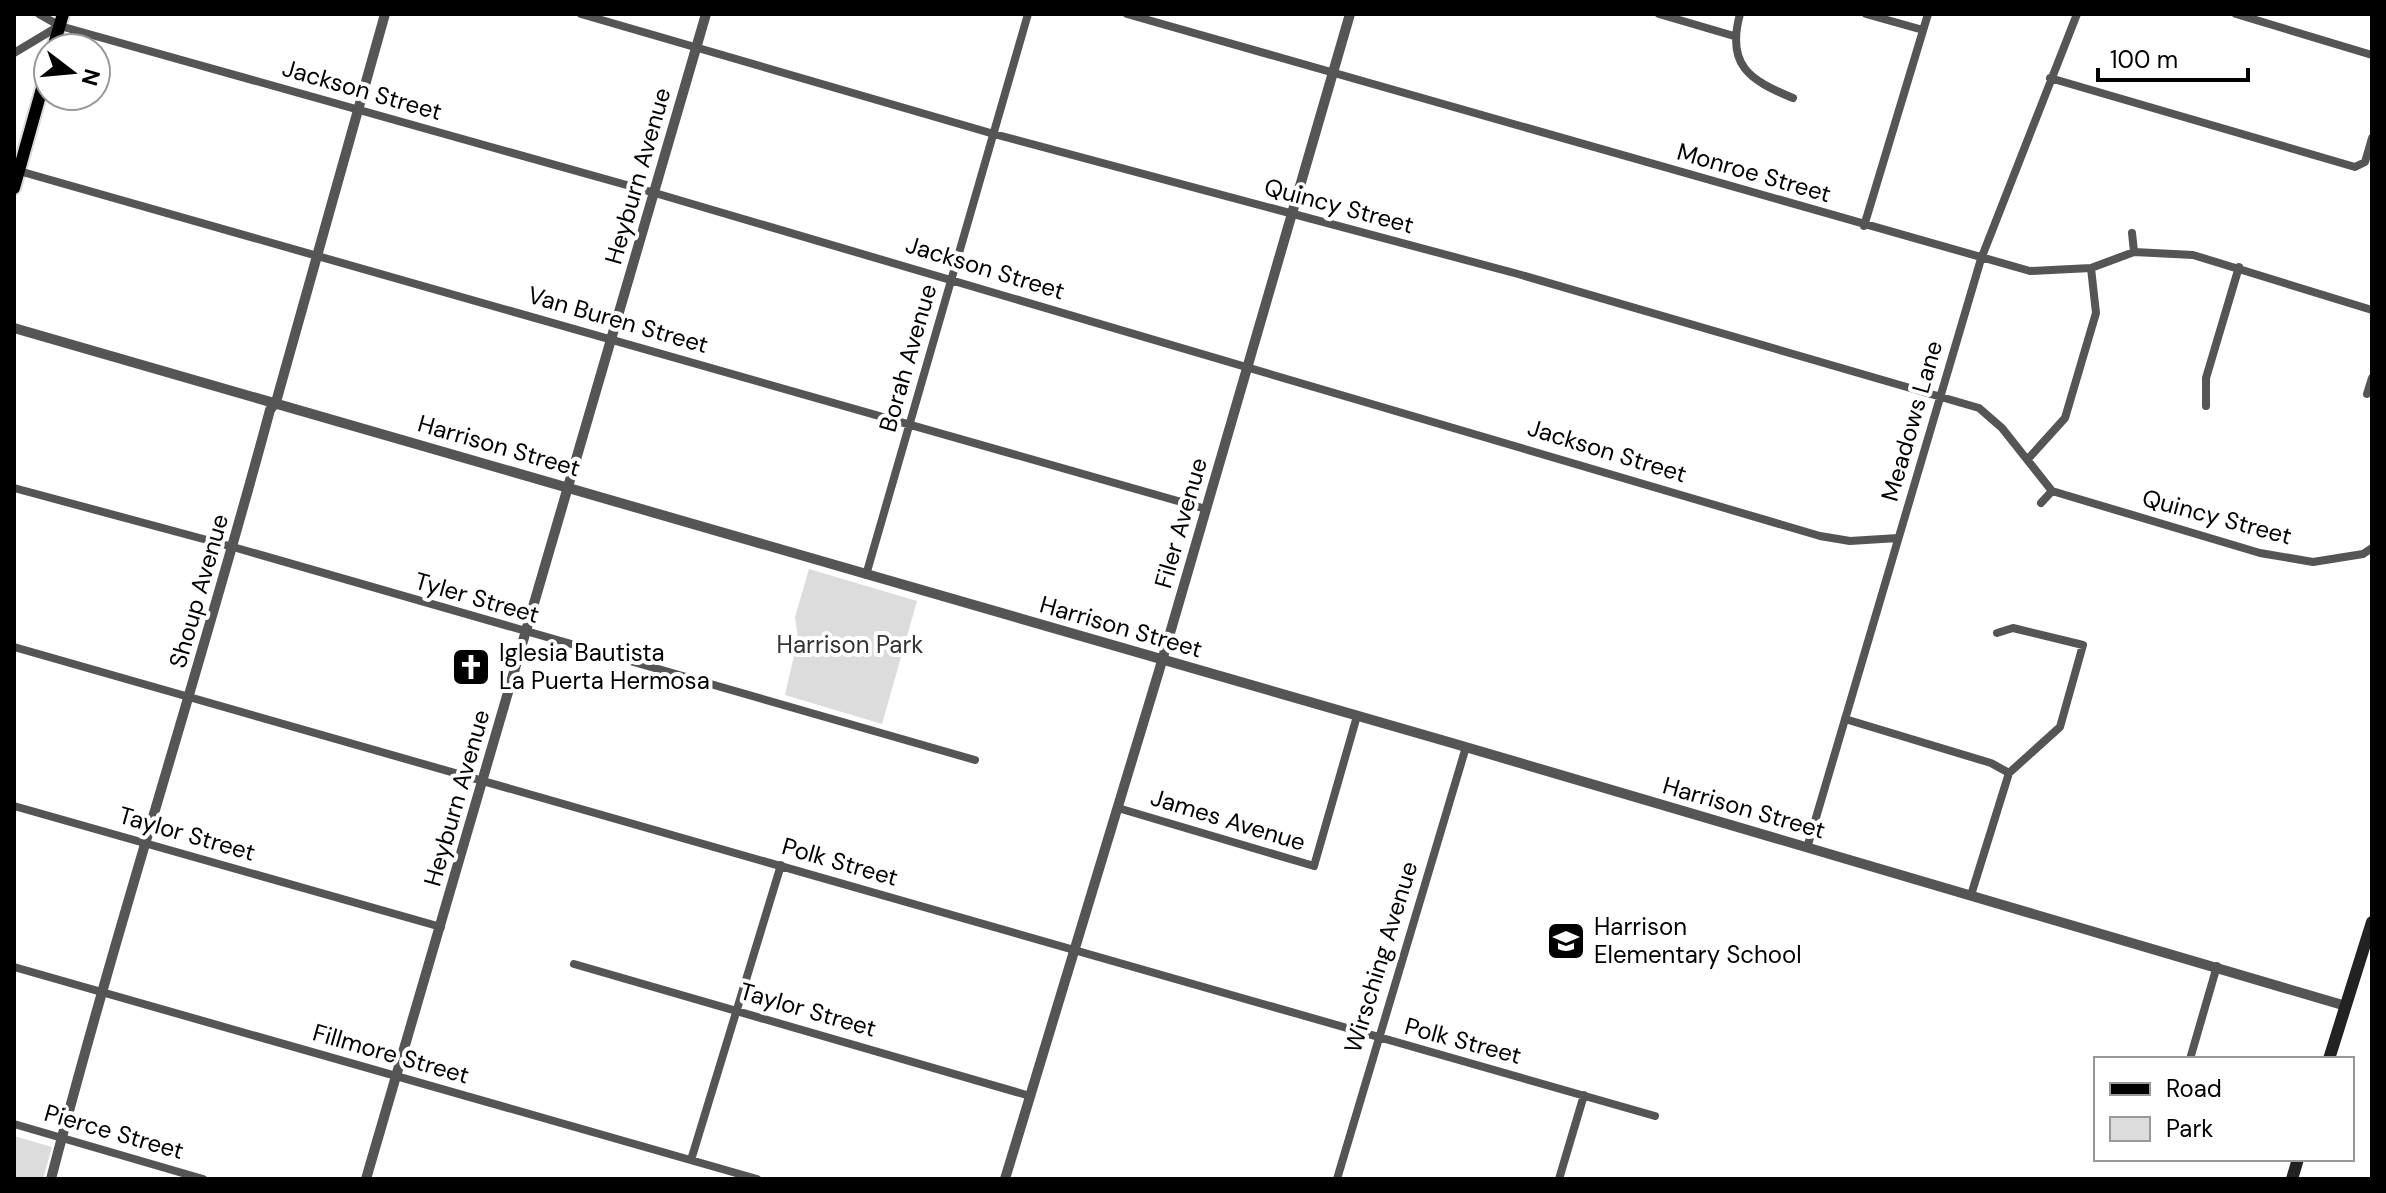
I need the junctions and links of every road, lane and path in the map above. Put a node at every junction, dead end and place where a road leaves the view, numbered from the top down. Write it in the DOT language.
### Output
graph roads {
  1 [pos="39,14"];
  2 [pos="385,14"];
  3 [pos="581,14"];
  4 [pos="706,14"];
  5 [pos="1028,14"];
  6 [pos="1127,14"];
  7 [pos="1350,14"];
  8 [pos="1659,14"];
  9 [pos="1740,14"];
  10 [pos="1866,14"];
  11 [pos="1928,14"];
  12 [pos="2077,14"];
  13 [pos="2236,14"];
  14 [pos="61,20"];
  15 [pos="1923,30"];
  16 [pos="1734,36"];
  17 [pos="697,47"];
  18 [pos="14,53"];
  19 [pos="2372,55"];
  20 [pos="1333,74"];
  21 [pos="2050,78"];
  22 [pos="1793,98"];
  23 [pos="359,110"];
  24 [pos="35,112"];
  25 [pos="994,134"];
  26 [pos="2372,138"];
  27 [pos="19,171"];
  28 [pos="14,188"];
  29 [pos="655,193"];
  30 [pos="1292,214"];
  31 [pos="1864,226"];
  32 [pos="2132,233"];
  33 [pos="2134,252"];
  34 [pos="317,254"];
  35 [pos="1981,259"];
  36 [pos="2239,267"];
  37 [pos="2091,268"];
  38 [pos="952,279"];
  39 [pos="2372,310"];
  40 [pos="14,328"];
  41 [pos="610,339"];
  42 [pos="1246,367"];
  43 [pos="2372,378"];
  44 [pos="2367,394"];
  45 [pos="1940,396"];
  46 [pos="276,402"];
  47 [pos="2206,406"];
  48 [pos="910,426"];
  49 [pos="2028,459"];
  50 [pos="570,487"];
  51 [pos="14,488"];
  52 [pos="2052,491"];
  53 [pos="2041,503"];
  54 [pos="1206,509"];
  55 [pos="1898,538"];
  56 [pos="233,547"];
  57 [pos="2372,548"];
  58 [pos="866,575"];
  59 [pos="525,633"];
  60 [pos="1997,633"];
  61 [pos="14,647"];
  62 [pos="1162,659"];
  63 [pos="190,695"];
  64 [pos="1357,716"];
  65 [pos="1845,719"];
  66 [pos="1466,747"];
  67 [pos="975,760"];
  68 [pos="2009,773"];
  69 [pos="484,779"];
  70 [pos="14,806"];
  71 [pos="1118,808"];
  72 [pos="147,844"];
  73 [pos="1807,848"];
  74 [pos="781,865"];
  75 [pos="1971,895"];
  76 [pos="2372,922"];
  77 [pos="441,927"];
  78 [pos="1074,951"];
  79 [pos="574,964"];
  80 [pos="2217,966"];
  81 [pos="14,967"];
  82 [pos="103,993"];
  83 [pos="2346,1006"];
  84 [pos="737,1010"];
  85 [pos="1378,1038"];
  86 [pos="2191,1057"];
  87 [pos="2330,1057"];
  88 [pos="398,1076"];
  89 [pos="1584,1095"];
  90 [pos="1030,1096"];
  91 [pos="1655,1116"];
  92 [pos="14,1124"];
  93 [pos="62,1138"];
  94 [pos="691,1160"];
  95 [pos="51,1179"];
  96 [pos="203,1179"];
  97 [pos="366,1179"];
  98 [pos="757,1179"];
  99 [pos="1005,1179"];
  100 [pos="1337,1179"];
  101 [pos="1559,1179"];
  1 -- 14 [label="street, Jackson Street"];
  2 -- 23 [label="street, Shoup Avenue"];
  3 -- 17 [label="street, Quincy Street"];
  4 -- 17 [label="street, Heyburn Avenue"];
  5 -- 25 [label="street, Borah Avenue"];
  6 -- 20 [label="street, Monroe Street"];
  7 -- 20 [label="street, Filer Avenue"];
  8 -- 16 [label="street"];
  9 -- 16 [label="street"];
  10 -- 15 [label="street"];
  11 -- 15 [label="street"];
  12 -- 21 [label="street, Meadows Lane"];
  13 -- 19 [label="street"];
  14 -- 18 [label="street"];
  14 -- 23 [label="street, Jackson Street"];
  15 -- 31 [label="street"];
  16 -- 22 [label="street"];
  17 -- 25 [label="street, Quincy Street"];
  17 -- 29 [label="street, Heyburn Avenue"];
  20 -- 30 [label="street, Filer Avenue"];
  20 -- 31 [label="street, Monroe Street"];
  21 -- 26 [label="street"];
  21 -- 35 [label="street, Meadows Lane"];
  23 -- 29 [label="street, Jackson Street"];
  23 -- 34 [label="street, Shoup Avenue"];
  24 -- 27 [label="main road"];
  25 -- 30 [label="street, Quincy Street"];
  25 -- 38 [label="street, Borah Avenue"];
  27 -- 28 [label="main road"];
  27 -- 34 [label="street, Van Buren Street"];
  29 -- 38 [label="street, Jackson Street"];
  29 -- 41 [label="street, Heyburn Avenue"];
  30 -- 42 [label="street, Filer Avenue"];
  30 -- 45 [label="street, Quincy Street"];
  31 -- 35 [label="street, Monroe Street"];
  32 -- 33 [label="street"];
  33 -- 36 [label="street, Monroe Street"];
  33 -- 37 [label="street, Monroe Street"];
  34 -- 41 [label="street, Van Buren Street"];
  34 -- 46 [label="street, Shoup Avenue"];
  35 -- 37 [label="street, Monroe Street"];
  35 -- 45 [label="street, Meadows Lane"];
  36 -- 39 [label="street, Monroe Street"];
  36 -- 47 [label="street"];
  37 -- 49 [label="street"];
  38 -- 42 [label="street, Jackson Street"];
  38 -- 48 [label="street, Borah Avenue"];
  40 -- 46 [label="street, Harrison Street"];
  41 -- 48 [label="street, Van Buren Street"];
  41 -- 50 [label="street, Heyburn Avenue"];
  42 -- 54 [label="street, Filer Avenue"];
  42 -- 55 [label="street, Jackson Street"];
  43 -- 44 [label="street"];
  45 -- 49 [label="street, Quincy Street"];
  45 -- 55 [label="street, Meadows Lane"];
  46 -- 50 [label="street, Harrison Street"];
  46 -- 56 [label="street, Shoup Avenue"];
  48 -- 54 [label="street, Van Buren Street"];
  48 -- 58 [label="street, Borah Avenue"];
  49 -- 52 [label="street, Quincy Street"];
  50 -- 58 [label="street, Harrison Street"];
  50 -- 59 [label="street, Heyburn Avenue"];
  51 -- 56 [label="street, Tyler Street"];
  52 -- 53 [label="street"];
  52 -- 57 [label="street, Quincy Street"];
  54 -- 62 [label="street, Filer Avenue"];
  55 -- 65 [label="street, Meadows Lane"];
  56 -- 59 [label="street, Tyler Street"];
  56 -- 63 [label="street, Shoup Avenue"];
  58 -- 62 [label="street, Harrison Street"];
  59 -- 67 [label="street, Tyler Street"];
  59 -- 69 [label="street, Heyburn Avenue"];
  60 -- 68 [label="street"];
  61 -- 63 [label="street, Polk Street"];
  62 -- 64 [label="street, Harrison Street"];
  62 -- 71 [label="street, Filer Avenue"];
  63 -- 69 [label="street, Polk Street"];
  63 -- 72 [label="street, Shoup Avenue"];
  64 -- 66 [label="street, Harrison Street"];
  64 -- 71 [label="street, James Avenue"];
  65 -- 68 [label="street"];
  65 -- 73 [label="street, Meadows Lane"];
  66 -- 73 [label="street, Harrison Street"];
  66 -- 85 [label="street, Wirsching Avenue"];
  68 -- 75 [label="street"];
  69 -- 74 [label="street, Polk Street"];
  69 -- 77 [label="street, Heyburn Avenue"];
  70 -- 72 [label="street, Taylor Street"];
  71 -- 78 [label="street, Filer Avenue"];
  72 -- 77 [label="street, Taylor Street"];
  72 -- 82 [label="street, Shoup Avenue"];
  73 -- 75 [label="street, Harrison Street"];
  74 -- 78 [label="street, Polk Street"];
  74 -- 84 [label="street"];
  75 -- 80 [label="street, Harrison Street"];
  76 -- 83 [label="main road"];
  77 -- 88 [label="street, Heyburn Avenue"];
  78 -- 85 [label="street, Polk Street"];
  78 -- 90 [label="street, Filer Avenue"];
  79 -- 84 [label="street, Taylor Street"];
  80 -- 83 [label="street, Harrison Street"];
  80 -- 86 [label="street"];
  81 -- 82 [label="street, Fillmore Street"];
  82 -- 88 [label="street, Fillmore Street"];
  82 -- 93 [label="street, Shoup Avenue"];
  83 -- 87 [label="main road"];
  84 -- 90 [label="street, Taylor Street"];
  84 -- 94 [label="street"];
  85 -- 89 [label="street, Polk Street"];
  85 -- 100 [label="street, Wirsching Avenue"];
  88 -- 94 [label="street, Fillmore Street"];
  88 -- 97 [label="street, Heyburn Avenue"];
  89 -- 91 [label="street, Polk Street"];
  89 -- 101 [label="street"];
  90 -- 99 [label="street, Filer Avenue"];
  92 -- 93 [label="street, Pierce Street"];
  93 -- 95 [label="street, Shoup Avenue"];
  93 -- 96 [label="street, Pierce Street"];
  94 -- 98 [label="street, Fillmore Street"];
}
